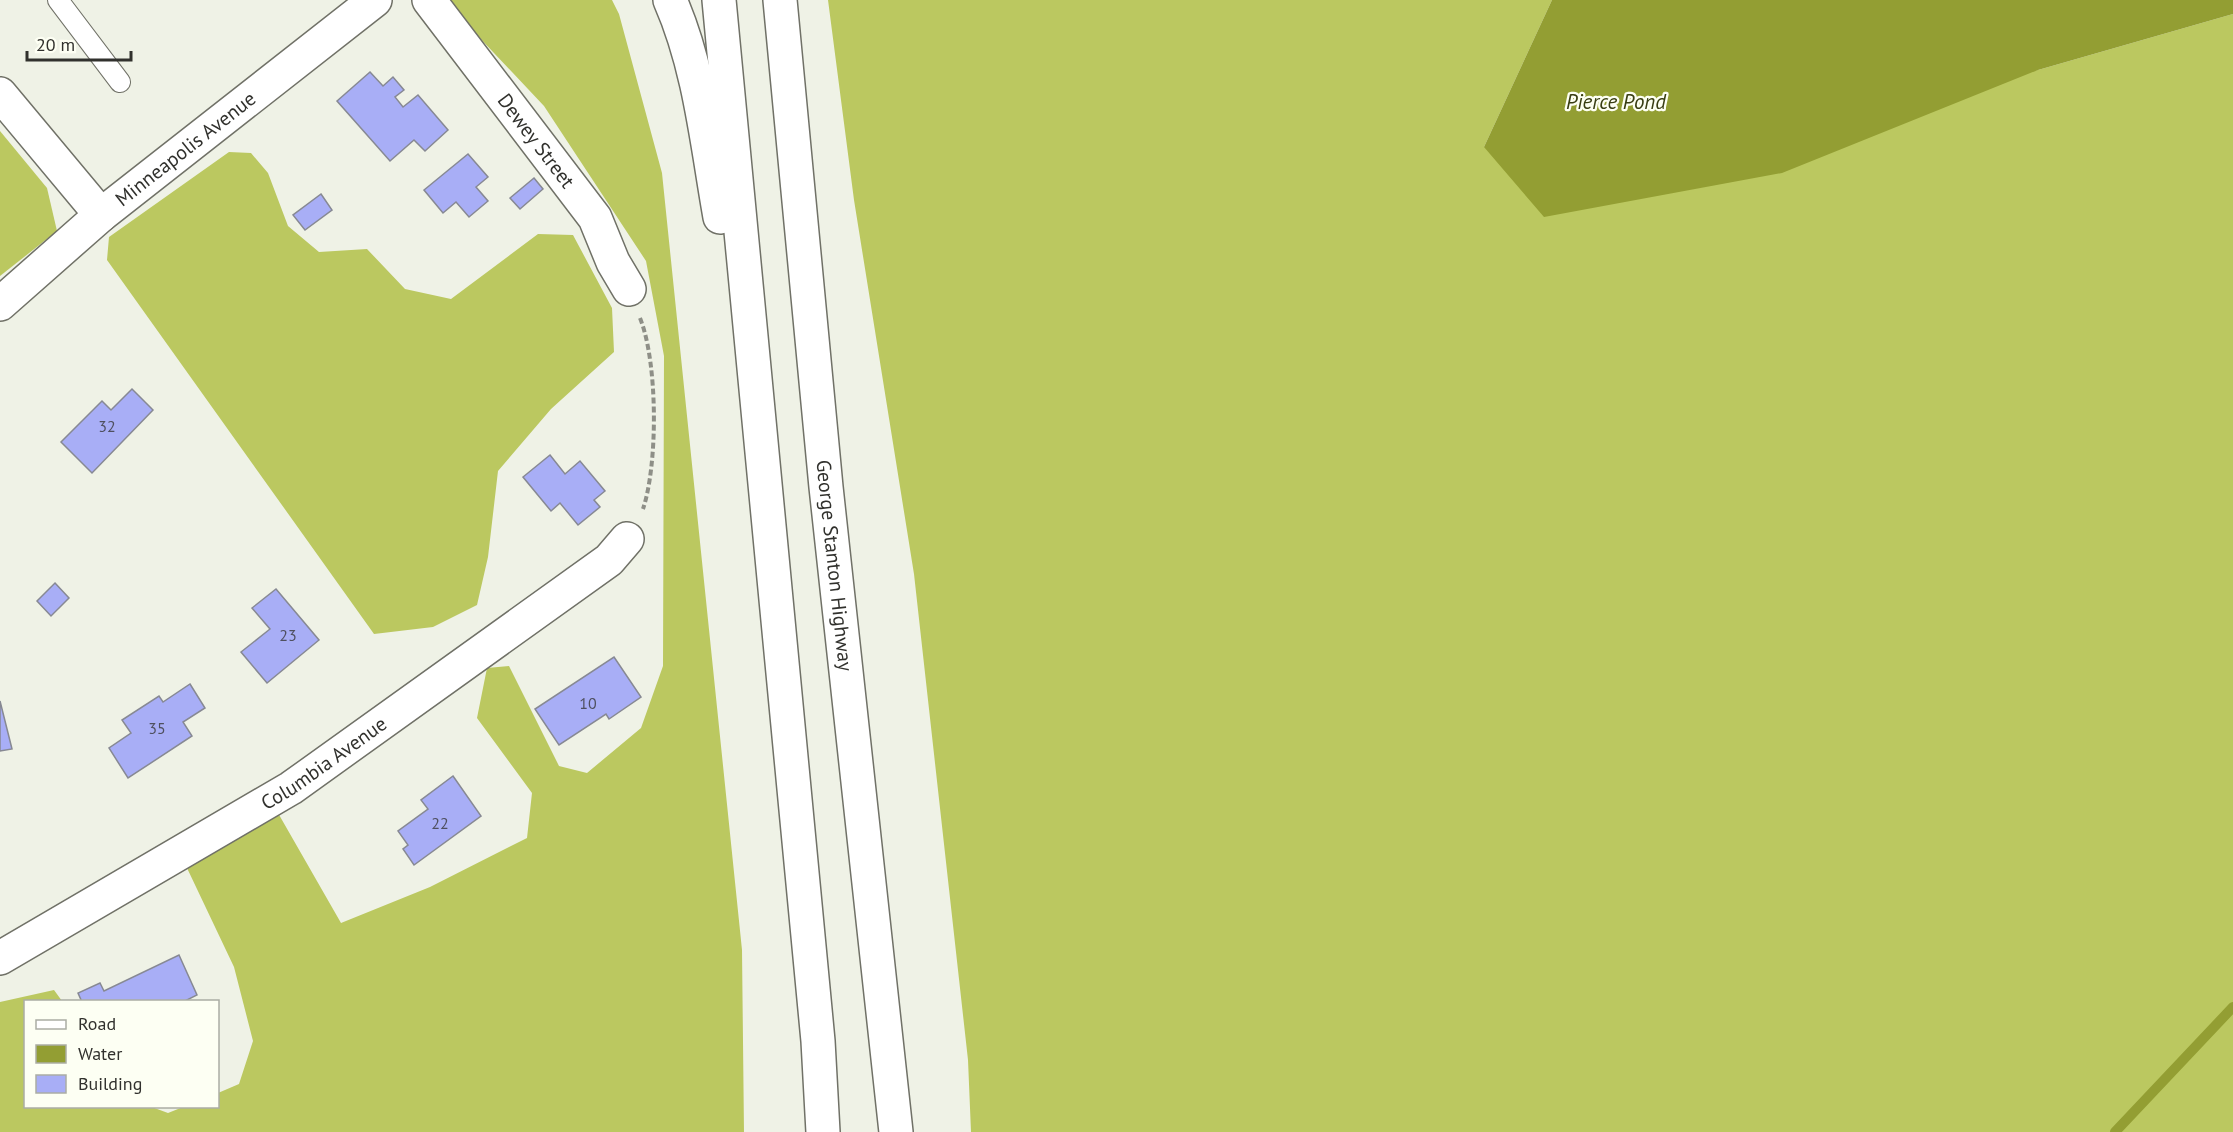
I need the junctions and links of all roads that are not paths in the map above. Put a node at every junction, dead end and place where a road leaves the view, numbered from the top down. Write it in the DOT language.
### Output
graph roads {
  1 [pos="58,0"];
  2 [pos="375,0"];
  3 [pos="429,0"];
  4 [pos="670,0"];
  5 [pos="719,0"];
  6 [pos="780,0"];
  7 [pos="120,82"];
  8 [pos="0,94"];
  9 [pos="101,215"];
  10 [pos="629,289"];
  11 [pos="0,304"];
  12 [pos="764,470"];
  13 [pos="627,540"];
  14 [pos="0,958"];
  15 [pos="823,1132"];
  16 [pos="896,1132"];
  1 -- 7 [label="lane"];
  2 -- 9 [label="main road, Minneapolis Avenue"];
  3 -- 10 [label="main road, Dewey Street"];
  4 -- 12 [label="main road"];
  5 -- 12 [label="main road"];
  6 -- 16 [label="main road, George Stanton Highway"];
  8 -- 9 [label="main road"];
  9 -- 11 [label="main road, Minneapolis Avenue"];
  12 -- 15 [label="main road"];
  13 -- 14 [label="main road, Columbia Avenue"];
}
